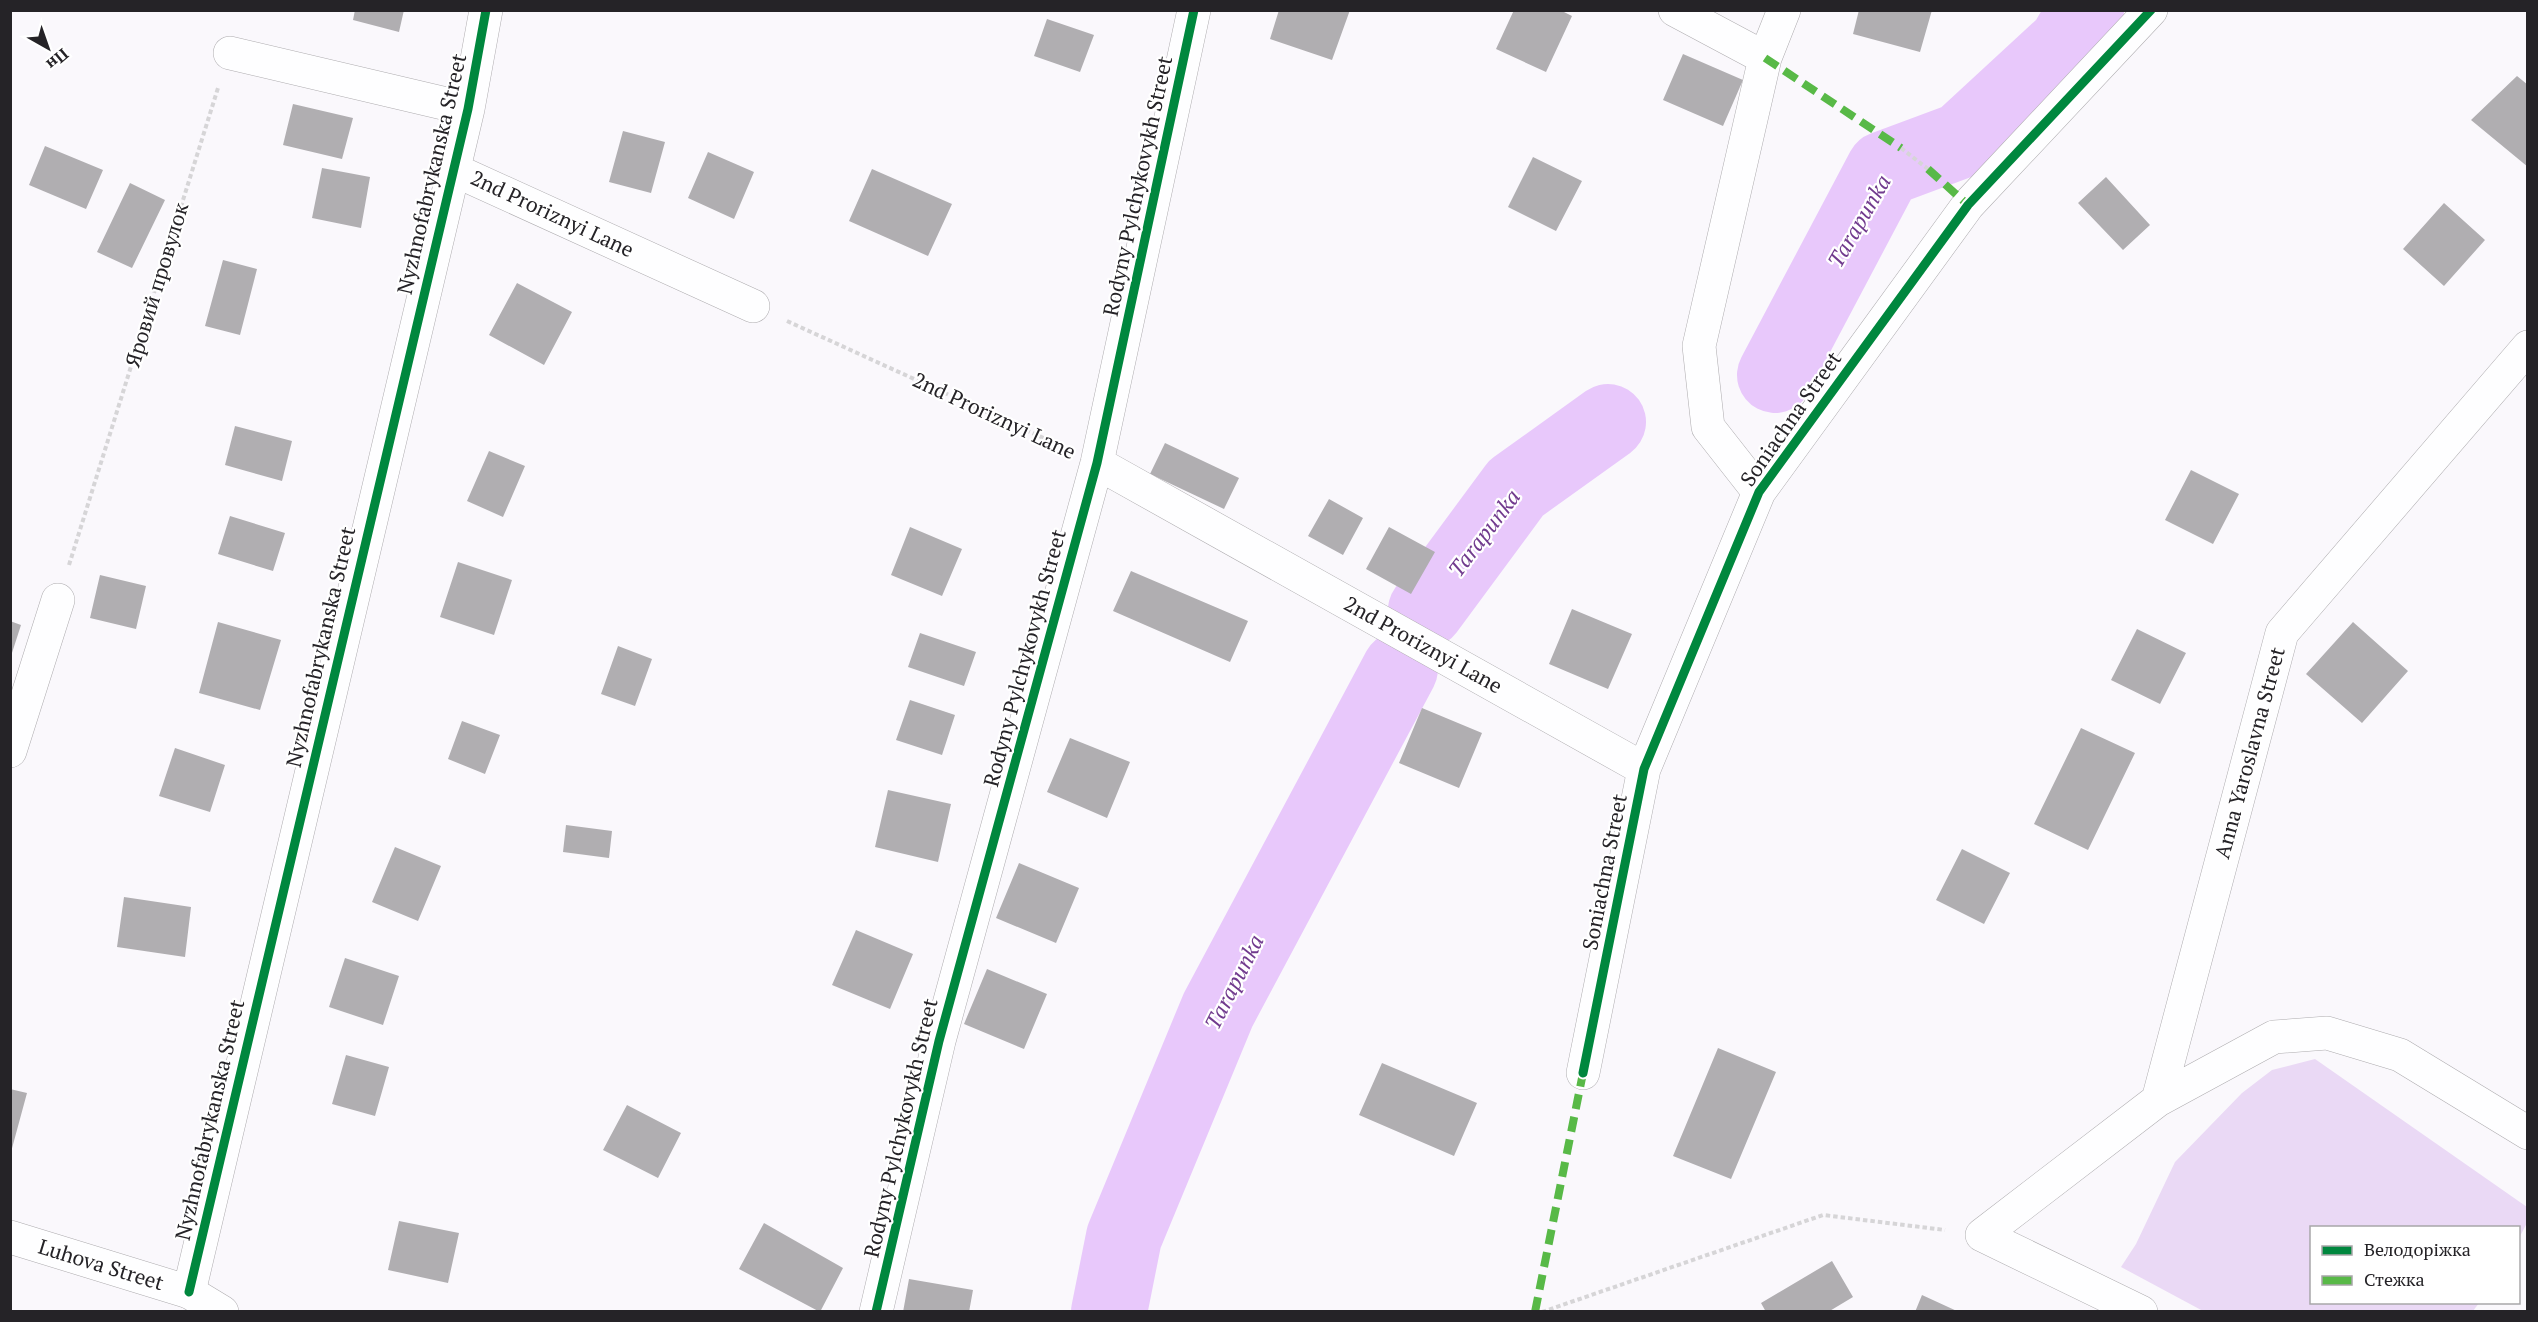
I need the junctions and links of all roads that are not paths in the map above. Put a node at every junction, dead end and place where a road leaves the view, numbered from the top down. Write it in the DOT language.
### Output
graph roads {
  1 [pos="486,10"];
  2 [pos="1194,10"];
  3 [pos="1675,10"];
  4 [pos="1784,10"];
  5 [pos="2151,10"];
  6 [pos="230,53"];
  7 [pos="1765,58"];
  8 [pos="468,109"];
  9 [pos="452,169"];
  10 [pos="753,306"];
  11 [pos="2528,346"];
  12 [pos="1097,463"];
  13 [pos="1759,492"];
  14 [pos="58,600"];
  15 [pos="10,751"];
  16 [pos="1644,769"];
  17 [pos="1583,1073"];
  18 [pos="2158,1100"];
  19 [pos="2528,1133"];
  20 [pos="10,1237"];
  21 [pos="189,1292"];
  22 [pos="222,1311"];
  23 [pos="876,1311"];
  24 [pos="2141,1311"];
  1 -- 8 [label="street, Nyzhnofabrykanska Street"];
  2 -- 12 [label="street, Rodyny Pylchykovykh Street"];
  3 -- 7 [label="street"];
  4 -- 7 [label="street, Soniachna Street"];
  5 -- 13 [label="street, Soniachna Street"];
  6 -- 8 [label="street"];
  7 -- 13 [label="street, Soniachna Street"];
  8 -- 9 [label="street, Nyzhnofabrykanska Street"];
  9 -- 10 [label="street, 2nd Proriznyi Lane"];
  9 -- 21 [label="street, Nyzhnofabrykanska Street"];
  11 -- 18 [label="street, Anna Yaroslavna Street"];
  12 -- 16 [label="street, 2nd Proriznyi Lane"];
  12 -- 23 [label="street, Rodyny Pylchykovykh Street"];
  13 -- 16 [label="street, Soniachna Street"];
  14 -- 15 [label="street"];
  16 -- 17 [label="street, Soniachna Street"];
  18 -- 19 [label="street"];
  18 -- 24 [label="street"];
  20 -- 21 [label="street, Luhova Street"];
  21 -- 22 [label="street, Luhova Street"];
}
